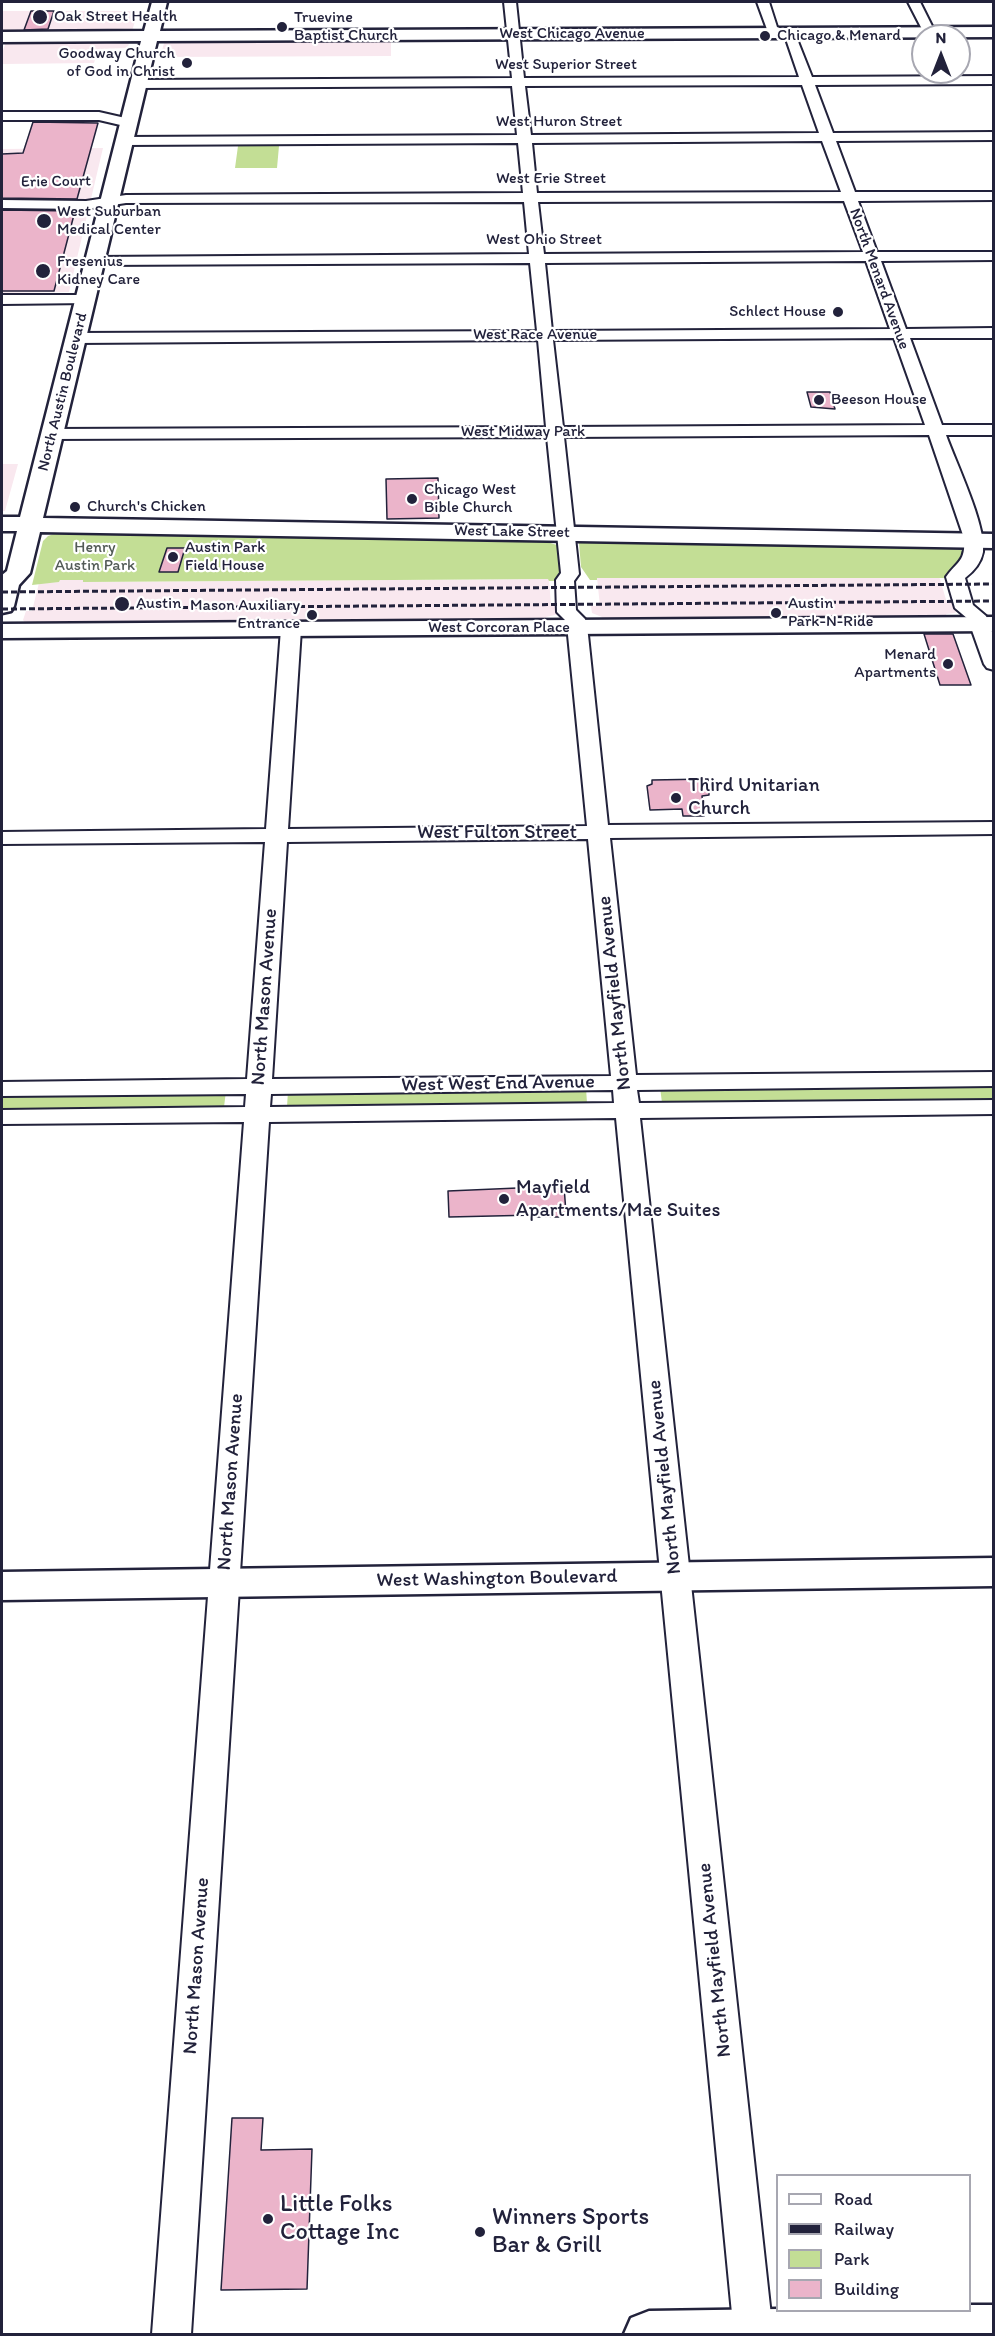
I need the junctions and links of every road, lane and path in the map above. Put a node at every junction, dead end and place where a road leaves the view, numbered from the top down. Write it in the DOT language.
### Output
graph roads {
  1 [pos="159,2"];
  2 [pos="510,2"];
  3 [pos="763,2"];
  4 [pos="914,2"];
  5 [pos="925,24"];
  6 [pos="911,32"];
  7 [pos="971,32"];
  8 [pos="993,32"];
  9 [pos="781,33"];
  10 [pos="513,34"];
  11 [pos="150,36"];
  12 [pos="2,37"];
  13 [pos="993,80"];
  14 [pos="807,81"];
  15 [pos="518,82"];
  16 [pos="138,84"];
  17 [pos="2,116"];
  18 [pos="126,132"];
  19 [pos="993,136"];
  20 [pos="827,137"];
  21 [pos="525,139"];
  22 [pos="993,195"];
  23 [pos="849,196"];
  24 [pos="531,197"];
  25 [pos="110,201"];
  26 [pos="2,203"];
  27 [pos="993,256"];
  28 [pos="871,257"];
  29 [pos="538,258"];
  30 [pos="95,261"];
  31 [pos="2,300"];
  32 [pos="85,300"];
  33 [pos="898,333"];
  34 [pos="993,333"];
  35 [pos="547,335"];
  36 [pos="76,338"];
  37 [pos="993,421"];
  38 [pos="932,426"];
  39 [pos="556,428"];
  40 [pos="53,430"];
  41 [pos="993,430"];
  42 [pos="2,524"];
  43 [pos="30,524"];
  44 [pos="566,533"];
  45 [pos="984,541"];
  46 [pos="983,621"];
  47 [pos="576,623"];
  48 [pos="3,624"];
  49 [pos="291,629"];
  50 [pos="993,664"];
  51 [pos="993,828"];
  52 [pos="598,832"];
  53 [pos="277,835"];
  54 [pos="2,838"];
  55 [pos="993,1079"];
  56 [pos="2,1089"];
  57 [pos="626,1097"];
  58 [pos="258,1101"];
  59 [pos="993,1107"];
  60 [pos="2,1117"];
  61 [pos="993,1572"];
  62 [pos="675,1576"];
  63 [pos="224,1583"];
  64 [pos="2,1586"];
  65 [pos="993,2328"];
  66 [pos="916,2332"];
  67 [pos="753,2333"];
  68 [pos="171,2334"];
  69 [pos="649,2334"];
  1 -- 11 [label="street, North Austin Boulevard"];
  2 -- 10 [label="street, North Mayfield Avenue"];
  3 -- 9 [label="street, North Menard Avenue"];
  4 -- 5 [label="street"];
  6 -- 9 [label="street, West Chicago Avenue"];
  7 -- 8 [label="street, West Chicago Avenue"];
  9 -- 10 [label="street, West Chicago Avenue"];
  9 -- 14 [label="street, North Menard Avenue"];
  10 -- 11 [label="street, West Chicago Avenue"];
  10 -- 15 [label="street, North Mayfield Avenue"];
  11 -- 12 [label="street, West Chicago Avenue"];
  11 -- 16 [label="street, North Austin Boulevard"];
  13 -- 14 [label="street, West Superior Street"];
  14 -- 15 [label="street, West Superior Street"];
  14 -- 20 [label="street, North Menard Avenue"];
  15 -- 16 [label="street, West Superior Street"];
  15 -- 21 [label="street, North Mayfield Avenue"];
  16 -- 18 [label="street, North Austin Boulevard"];
  17 -- 18 [label="street, West Huron Street"];
  18 -- 21 [label="street, West Huron Street"];
  18 -- 25 [label="street, North Austin Boulevard"];
  19 -- 20 [label="street, West Huron Street"];
  20 -- 21 [label="street, West Huron Street"];
  20 -- 23 [label="street, North Menard Avenue"];
  21 -- 24 [label="street, North Mayfield Avenue"];
  22 -- 23 [label="street, West Erie Street"];
  23 -- 24 [label="street, West Erie Street"];
  23 -- 28 [label="street, North Menard Avenue"];
  24 -- 25 [label="street, West Erie Street"];
  24 -- 29 [label="street, North Mayfield Avenue"];
  25 -- 26 [label="street, Erie Court"];
  25 -- 30 [label="street, North Austin Boulevard"];
  27 -- 28 [label="street, West Ohio Street"];
  28 -- 29 [label="street, West Ohio Street"];
  28 -- 33 [label="street, North Menard Avenue"];
  29 -- 30 [label="street, West Ohio Street"];
  29 -- 35 [label="street, North Mayfield Avenue"];
  30 -- 32 [label="street, North Austin Boulevard"];
  31 -- 32 [label="street"];
  32 -- 36 [label="street, North Austin Boulevard"];
  33 -- 34 [label="street, West Race Avenue"];
  33 -- 35 [label="street, West Race Avenue"];
  33 -- 38 [label="street, North Menard Avenue"];
  35 -- 36 [label="street, West Race Avenue"];
  35 -- 39 [label="street, North Mayfield Avenue"];
  36 -- 40 [label="street, North Austin Boulevard"];
  37 -- 38 [label="street, West Midway Park"];
  38 -- 39 [label="street, West Midway Park"];
  38 -- 41 [label="street, West Midway Park"];
  38 -- 45 [label="street, North Menard Avenue"];
  39 -- 40 [label="street, West Midway Park"];
  39 -- 44 [label="street, North Mayfield Avenue"];
  40 -- 43 [label="street, North Austin Boulevard"];
  42 -- 43 [label="street, West Lake Street"];
  43 -- 44 [label="street, West Lake Street"];
  43 -- 48 [label="street, North Austin Boulevard"];
  44 -- 45 [label="street, West Lake Street"];
  44 -- 47 [label="street, North Mayfield Avenue"];
  45 -- 46 [label="street"];
  46 -- 47 [label="street, West Corcoran Place"];
  46 -- 50 [label="street"];
  47 -- 49 [label="street, West Corcoran Place"];
  47 -- 52 [label="street, North Mayfield Avenue"];
  48 -- 49 [label="street, West Corcoran Place"];
  49 -- 53 [label="street, North Mason Avenue"];
  51 -- 52 [label="street, West Fulton Street"];
  52 -- 53 [label="street, West Fulton Street"];
  52 -- 57 [label="street, North Mayfield Avenue"];
  53 -- 54 [label="street, West Fulton Street"];
  53 -- 58 [label="street, North Mason Avenue"];
  55 -- 57 [label="street, West West End Avenue"];
  56 -- 58 [label="street, West West End Avenue"];
  57 -- 58 [label="street, West West End Avenue"];
  57 -- 59 [label="street, West West End Avenue"];
  57 -- 62 [label="street, North Mayfield Avenue"];
  58 -- 60 [label="street, West West End Avenue"];
  58 -- 63 [label="street, North Mason Avenue"];
  61 -- 62 [label="street, West Washington Boulevard"];
  62 -- 63 [label="street, West Washington Boulevard"];
  62 -- 67 [label="street, North Mayfield Avenue"];
  63 -- 64 [label="street, West Washington Boulevard"];
  63 -- 68 [label="street, North Mason Avenue"];
  65 -- 66 [label="street"];
  66 -- 67 [label="street"];
  67 -- 69 [label="street"];
}
